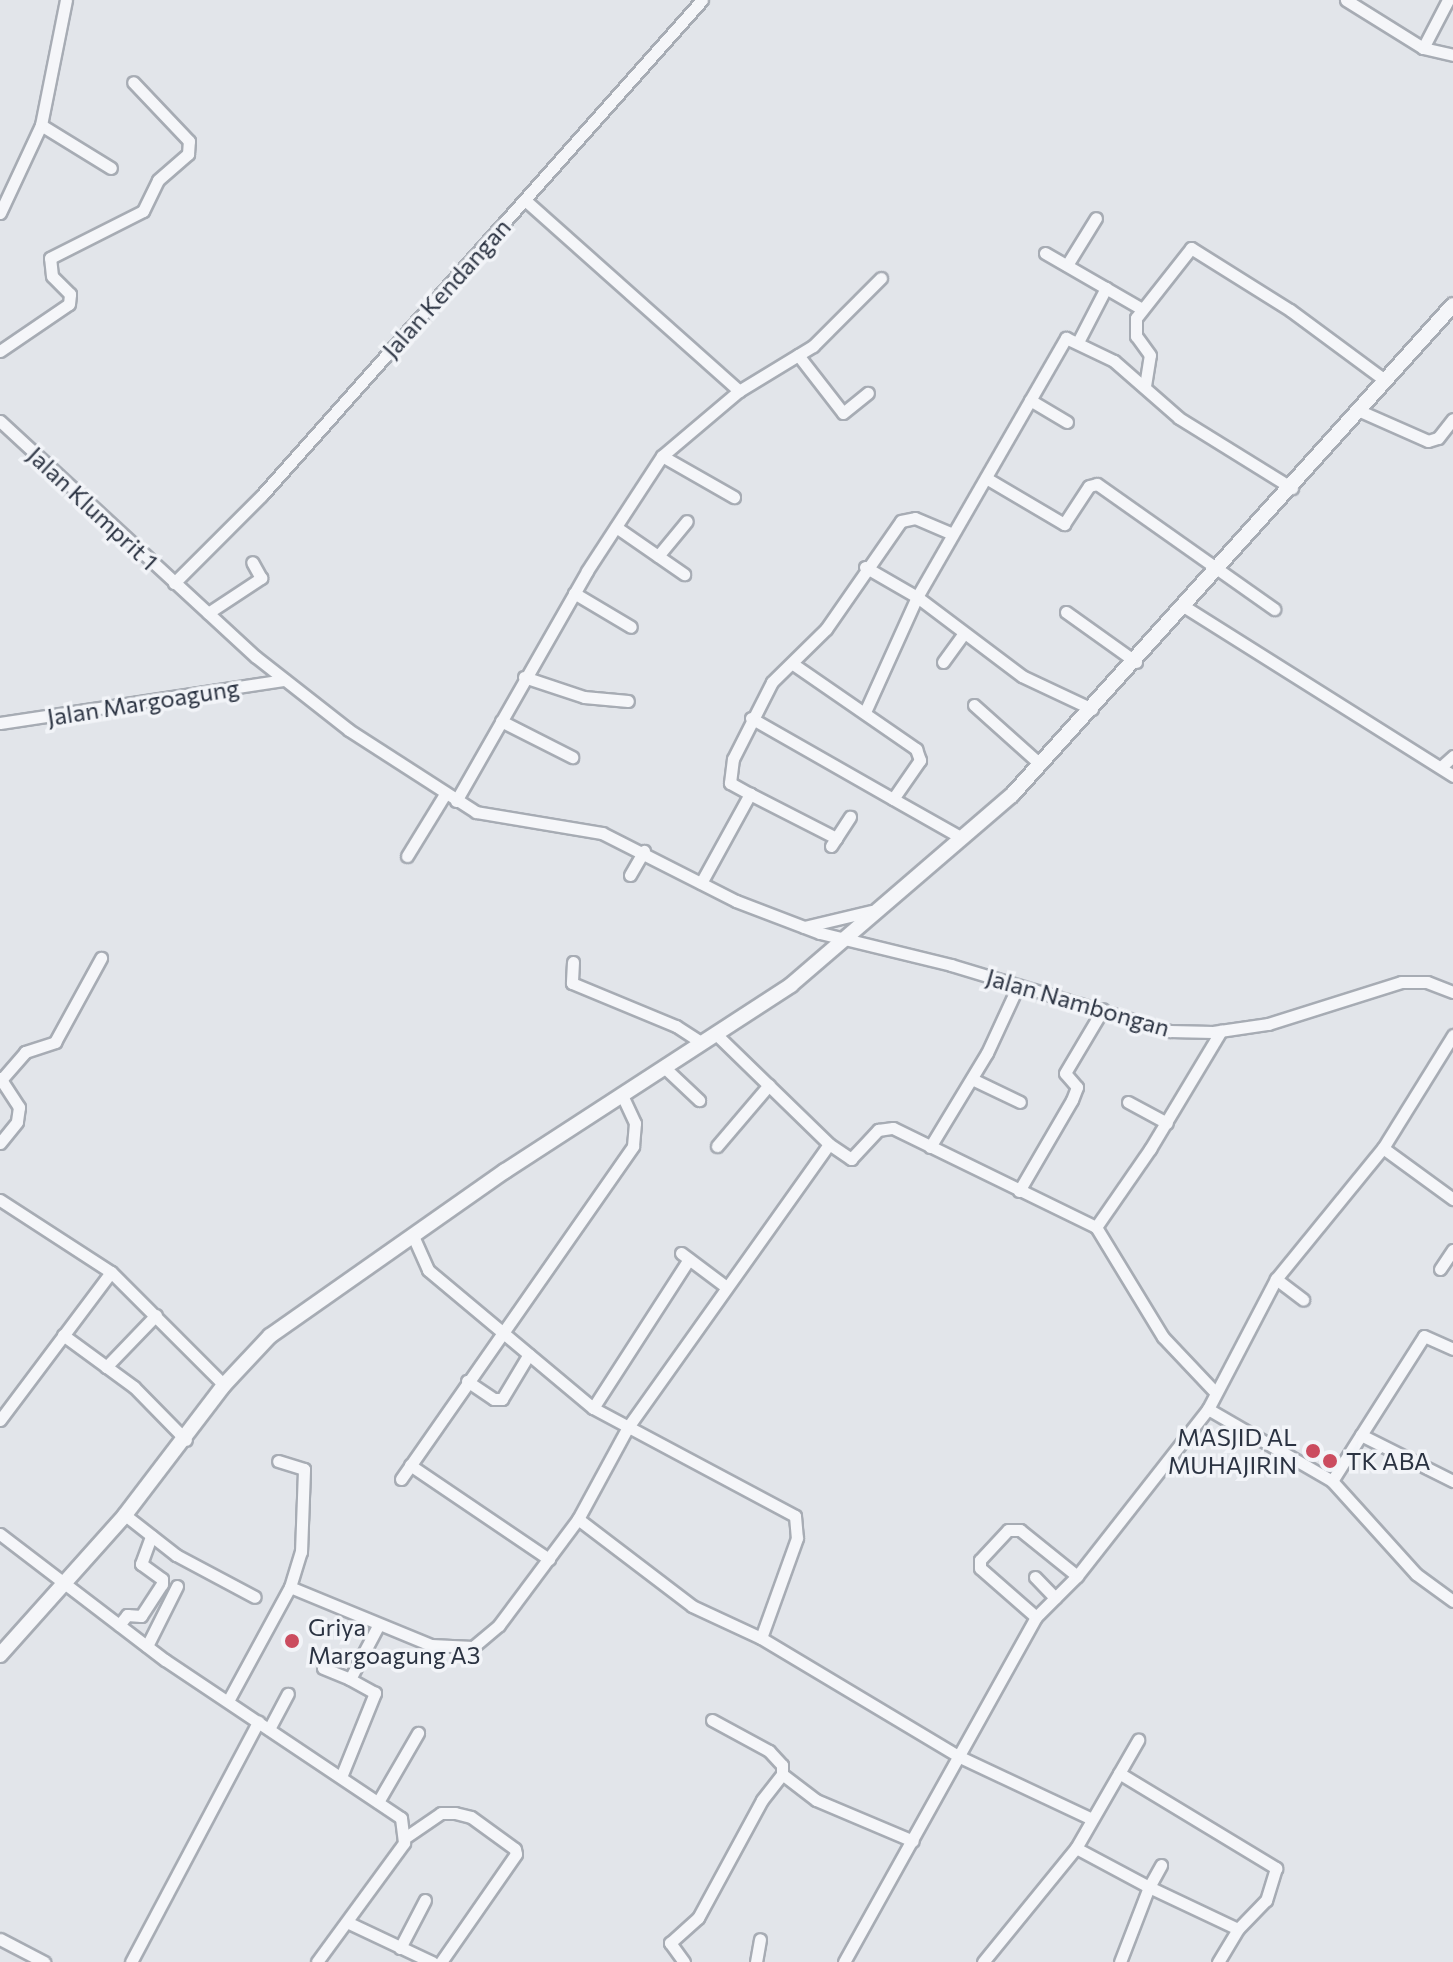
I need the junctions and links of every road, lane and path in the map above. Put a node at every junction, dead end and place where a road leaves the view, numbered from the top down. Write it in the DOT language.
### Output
graph roads {
  1 [pos="66,0"];
  2 [pos="702,0"];
  3 [pos="1346,0"];
  4 [pos="1448,0"];
  5 [pos="1423,48"];
  6 [pos="1453,55"];
  7 [pos="133,82"];
  8 [pos="41,125"];
  9 [pos="111,168"];
  10 [pos="525,200"];
  11 [pos="0,213"];
  12 [pos="1096,218"];
  13 [pos="1045,253"];
  14 [pos="1067,265"];
  15 [pos="881,278"];
  16 [pos="1106,288"];
  17 [pos="1453,305"];
  18 [pos="1142,309"];
  19 [pos="1078,342"];
  20 [pos="0,351"];
  21 [pos="798,355"];
  22 [pos="1386,381"];
  23 [pos="1145,386"];
  24 [pos="739,391"];
  25 [pos="868,393"];
  26 [pos="1030,400"];
  27 [pos="1360,411"];
  28 [pos="1453,419"];
  29 [pos="0,421"];
  30 [pos="1067,422"];
  31 [pos="662,456"];
  32 [pos="986,478"];
  33 [pos="1292,488"];
  34 [pos="734,497"];
  35 [pos="687,521"];
  36 [pos="616,527"];
  37 [pos="950,533"];
  38 [pos="658,556"];
  39 [pos="252,562"];
  40 [pos="865,567"];
  41 [pos="1213,569"];
  42 [pos="186,571"];
  43 [pos="684,574"];
  44 [pos="174,583"];
  45 [pos="574,593"];
  46 [pos="917,597"];
  47 [pos="1185,607"];
  48 [pos="1274,609"];
  49 [pos="1066,612"];
  50 [pos="208,613"];
  51 [pos="631,627"];
  52 [pos="963,634"];
  53 [pos="943,662"];
  54 [pos="1136,662"];
  55 [pos="793,664"];
  56 [pos="524,677"];
  57 [pos="285,680"];
  58 [pos="628,701"];
  59 [pos="974,705"];
  60 [pos="1092,709"];
  61 [pos="865,712"];
  62 [pos="751,718"];
  63 [pos="501,721"];
  64 [pos="0,723"];
  65 [pos="1453,756"];
  66 [pos="572,757"];
  67 [pos="1040,764"];
  68 [pos="1442,766"];
  69 [pos="1453,776"];
  70 [pos="445,794"];
  71 [pos="750,794"];
  72 [pos="893,799"];
  73 [pos="456,801"];
  74 [pos="850,817"];
  75 [pos="962,838"];
  76 [pos="644,851"];
  77 [pos="407,856"];
  78 [pos="630,875"];
  79 [pos="701,883"];
  80 [pos="871,911"];
  81 [pos="804,927"];
  82 [pos="842,940"];
  83 [pos="101,958"];
  84 [pos="573,962"];
  85 [pos="1018,986"];
  86 [pos="1453,992"];
  87 [pos="1103,1009"];
  88 [pos="1221,1031"];
  89 [pos="716,1034"];
  90 [pos="1453,1035"];
  91 [pos="702,1043"];
  92 [pos="665,1068"];
  93 [pos="1,1079"];
  94 [pos="972,1079"];
  95 [pos="769,1085"];
  96 [pos="623,1097"];
  97 [pos="699,1100"];
  98 [pos="1020,1102"];
  99 [pos="1128,1102"];
  100 [pos="1167,1123"];
  101 [pos="0,1143"];
  102 [pos="829,1144"];
  103 [pos="717,1146"];
  104 [pos="930,1147"];
  105 [pos="1383,1148"];
  106 [pos="1019,1191"];
  107 [pos="1453,1199"];
  108 [pos="0,1200"];
  109 [pos="1096,1227"];
  110 [pos="412,1241"];
  111 [pos="1453,1250"];
  112 [pos="1440,1269"];
  113 [pos="111,1272"];
  114 [pos="1276,1279"];
  115 [pos="725,1286"];
  116 [pos="1303,1299"];
  117 [pos="156,1315"];
  118 [pos="502,1329"];
  119 [pos="63,1335"];
  120 [pos="1453,1349"];
  121 [pos="529,1354"];
  122 [pos="106,1367"];
  123 [pos="467,1381"];
  124 [pos="224,1385"];
  125 [pos="1215,1392"];
  126 [pos="593,1408"];
  127 [pos="1208,1409"];
  128 [pos="0,1420"];
  129 [pos="628,1427"];
  130 [pos="1361,1435"];
  131 [pos="186,1440"];
  132 [pos="278,1461"];
  133 [pos="410,1465"];
  134 [pos="401,1479"];
  135 [pos="1332,1481"];
  136 [pos="1453,1481"];
  137 [pos="125,1515"];
  138 [pos="578,1519"];
  139 [pos="0,1534"];
  140 [pos="151,1536"];
  141 [pos="549,1559"];
  142 [pos="1077,1576"];
  143 [pos="1035,1577"];
  144 [pos="63,1581"];
  145 [pos="177,1586"];
  146 [pos="290,1587"];
  147 [pos="255,1597"];
  148 [pos="1055,1598"];
  149 [pos="1453,1601"];
  150 [pos="1036,1617"];
  151 [pos="119,1625"];
  152 [pos="378,1626"];
  153 [pos="761,1638"];
  154 [pos="147,1646"];
  155 [pos="0,1655"];
  156 [pos="323,1668"];
  157 [pos="350,1679"];
  158 [pos="288,1694"];
  159 [pos="228,1701"];
  160 [pos="712,1720"];
  161 [pos="264,1725"];
  162 [pos="418,1733"];
  163 [pos="1138,1740"];
  164 [pos="958,1756"];
  165 [pos="1119,1773"];
  166 [pos="782,1774"];
  167 [pos="341,1777"];
  168 [pos="378,1802"];
  169 [pos="1090,1818"];
  170 [pos="406,1837"];
  171 [pos="913,1841"];
  172 [pos="1076,1848"];
  173 [pos="1161,1865"];
  174 [pos="1149,1887"];
  175 [pos="425,1900"];
  176 [pos="349,1923"];
  177 [pos="1238,1929"];
  178 [pos="0,1939"];
  179 [pos="760,1939"];
  180 [pos="400,1948"];
  181 [pos="846,1961"];
  182 [pos="44,1962"];
  183 [pos="131,1962"];
  184 [pos="317,1962"];
  185 [pos="432,1962"];
  186 [pos="441,1962"];
  187 [pos="684,1962"];
  188 [pos="756,1962"];
  189 [pos="983,1962"];
  190 [pos="1120,1962"];
  191 [pos="1218,1962"];
  1 -- 8 [label="street"];
  2 -- 10 [label="street, Jalan Kendangan"];
  3 -- 5 [label="street"];
  4 -- 5 [label="street"];
  5 -- 6 [label="street"];
  7 -- 20 [label="street"];
  8 -- 9 [label="street"];
  8 -- 11 [label="street"];
  10 -- 24 [label="street"];
  10 -- 42 [label="street, Jalan Kendangan"];
  12 -- 14 [label="street"];
  13 -- 14 [label="street"];
  14 -- 16 [label="street"];
  15 -- 21 [label="street"];
  16 -- 18 [label="street"];
  16 -- 19 [label="street"];
  17 -- 22 [label="street"];
  18 -- 22 [label="street"];
  18 -- 23 [label="street"];
  19 -- 23 [label="street"];
  19 -- 26 [label="street"];
  21 -- 24 [label="street"];
  21 -- 25 [label="street"];
  22 -- 27 [label="street"];
  23 -- 33 [label="street"];
  24 -- 31 [label="street"];
  26 -- 30 [label="street"];
  26 -- 32 [label="street"];
  27 -- 28 [label="street"];
  27 -- 33 [label="street"];
  29 -- 44 [label="street, Jalan Klumprit 1"];
  31 -- 34 [label="street"];
  31 -- 36 [label="street"];
  32 -- 37 [label="street"];
  32 -- 41 [label="street"];
  33 -- 41 [label="street"];
  35 -- 38 [label="street"];
  36 -- 38 [label="street"];
  36 -- 45 [label="street"];
  37 -- 40 [label="street"];
  37 -- 46 [label="street"];
  38 -- 43 [label="street"];
  39 -- 50 [label="street"];
  40 -- 46 [label="street"];
  40 -- 55 [label="street"];
  41 -- 47 [label="street"];
  41 -- 48 [label="street"];
  42 -- 44 [label="street, Jalan Klumprit 1"];
  44 -- 50 [label="street, Jalan Nambongan"];
  45 -- 51 [label="street"];
  45 -- 56 [label="street"];
  46 -- 52 [label="street"];
  46 -- 61 [label="street"];
  47 -- 54 [label="street"];
  47 -- 68 [label="street"];
  49 -- 54 [label="street"];
  50 -- 57 [label="street, Jalan Nambongan"];
  52 -- 53 [label="street"];
  52 -- 60 [label="street"];
  54 -- 60 [label="street"];
  55 -- 61 [label="street"];
  55 -- 62 [label="street"];
  56 -- 58 [label="street"];
  56 -- 63 [label="street"];
  57 -- 64 [label="street, Jalan Margoagung"];
  57 -- 70 [label="street, Jalan Nambongan"];
  59 -- 67 [label="street"];
  60 -- 67 [label="street"];
  61 -- 72 [label="street"];
  62 -- 71 [label="street"];
  62 -- 72 [label="street"];
  63 -- 66 [label="street"];
  63 -- 73 [label="street"];
  65 -- 68 [label="street"];
  67 -- 75 [label="street"];
  68 -- 69 [label="street"];
  70 -- 73 [label="street, Jalan Nambongan"];
  70 -- 77 [label="street"];
  71 -- 74 [label="street"];
  71 -- 79 [label="street"];
  72 -- 75 [label="street"];
  73 -- 76 [label="street, Jalan Nambongan"];
  75 -- 80 [label="street"];
  76 -- 78 [label="street"];
  76 -- 79 [label="street, Jalan Nambongan"];
  79 -- 81 [label="street, Jalan Nambongan"];
  80 -- 81 [label="street"];
  80 -- 82 [label="street"];
  81 -- 82 [label="street, Jalan Nambongan"];
  82 -- 85 [label="street, Jalan Nambongan"];
  82 -- 89 [label="street"];
  83 -- 93 [label="street"];
  84 -- 91 [label="street"];
  85 -- 87 [label="street, Jalan Nambongan"];
  85 -- 94 [label="street"];
  86 -- 88 [label="street, Jalan Nambongan"];
  87 -- 88 [label="street, Jalan Nambongan"];
  87 -- 106 [label="street"];
  88 -- 100 [label="street"];
  89 -- 91 [label="street"];
  89 -- 95 [label="street"];
  90 -- 105 [label="street"];
  91 -- 92 [label="street"];
  92 -- 96 [label="street"];
  92 -- 97 [label="street"];
  93 -- 101 [label="street"];
  94 -- 98 [label="street"];
  94 -- 104 [label="street"];
  95 -- 102 [label="street"];
  95 -- 103 [label="street"];
  96 -- 110 [label="street"];
  96 -- 118 [label="street"];
  99 -- 100 [label="street"];
  100 -- 109 [label="street"];
  102 -- 104 [label="street"];
  102 -- 115 [label="street"];
  104 -- 106 [label="street"];
  105 -- 107 [label="street"];
  105 -- 114 [label="street"];
  106 -- 109 [label="street"];
  108 -- 113 [label="street"];
  109 -- 125 [label="street"];
  110 -- 118 [label="street"];
  110 -- 124 [label="street"];
  111 -- 112 [label="street"];
  113 -- 117 [label="street"];
  113 -- 119 [label="street"];
  114 -- 116 [label="street"];
  114 -- 125 [label="street"];
  115 -- 126 [label="street"];
  115 -- 129 [label="street"];
  117 -- 122 [label="street"];
  117 -- 124 [label="street"];
  118 -- 121 [label="street"];
  118 -- 123 [label="street"];
  119 -- 122 [label="street"];
  119 -- 128 [label="street"];
  120 -- 130 [label="street"];
  121 -- 123 [label="street"];
  121 -- 126 [label="street"];
  122 -- 131 [label="street"];
  123 -- 133 [label="street"];
  124 -- 131 [label="street"];
  125 -- 127 [label="street"];
  126 -- 129 [label="street"];
  127 -- 135 [label="street"];
  127 -- 142 [label="street"];
  129 -- 138 [label="street"];
  129 -- 153 [label="street"];
  130 -- 135 [label="street"];
  130 -- 136 [label="street"];
  131 -- 137 [label="street"];
  132 -- 146 [label="street"];
  133 -- 134 [label="street"];
  133 -- 141 [label="street"];
  135 -- 149 [label="street"];
  137 -- 140 [label="street"];
  137 -- 144 [label="street"];
  138 -- 141 [label="street"];
  138 -- 153 [label="street"];
  139 -- 144 [label="street"];
  140 -- 147 [label="street"];
  140 -- 151 [label="street"];
  141 -- 152 [label="street"];
  142 -- 148 [label="street"];
  142 -- 150 [label="street"];
  143 -- 148 [label="street"];
  144 -- 151 [label="street"];
  144 -- 155 [label="street"];
  145 -- 154 [label="street"];
  146 -- 152 [label="street"];
  146 -- 159 [label="street"];
  148 -- 150 [label="street"];
  150 -- 164 [label="street"];
  151 -- 154 [label="street"];
  152 -- 157 [label="street"];
  153 -- 164 [label="street"];
  154 -- 159 [label="street"];
  156 -- 157 [label="street"];
  157 -- 167 [label="street"];
  158 -- 161 [label="street"];
  159 -- 161 [label="street"];
  160 -- 166 [label="street"];
  161 -- 167 [label="street"];
  161 -- 183 [label="street"];
  162 -- 168 [label="street"];
  163 -- 165 [label="street"];
  164 -- 169 [label="street"];
  164 -- 171 [label="street"];
  165 -- 169 [label="street"];
  165 -- 177 [label="street"];
  166 -- 171 [label="street"];
  166 -- 187 [label="street"];
  167 -- 168 [label="street"];
  168 -- 170 [label="street"];
  169 -- 172 [label="street"];
  170 -- 176 [label="street"];
  170 -- 186 [label="street"];
  171 -- 181 [label="street"];
  172 -- 174 [label="street"];
  172 -- 189 [label="street"];
  173 -- 174 [label="street"];
  174 -- 177 [label="street"];
  174 -- 190 [label="street"];
  175 -- 180 [label="street"];
  176 -- 180 [label="street"];
  176 -- 184 [label="street"];
  177 -- 191 [label="street"];
  178 -- 182 [label="street"];
  179 -- 188 [label="street"];
  180 -- 185 [label="street"];
}
